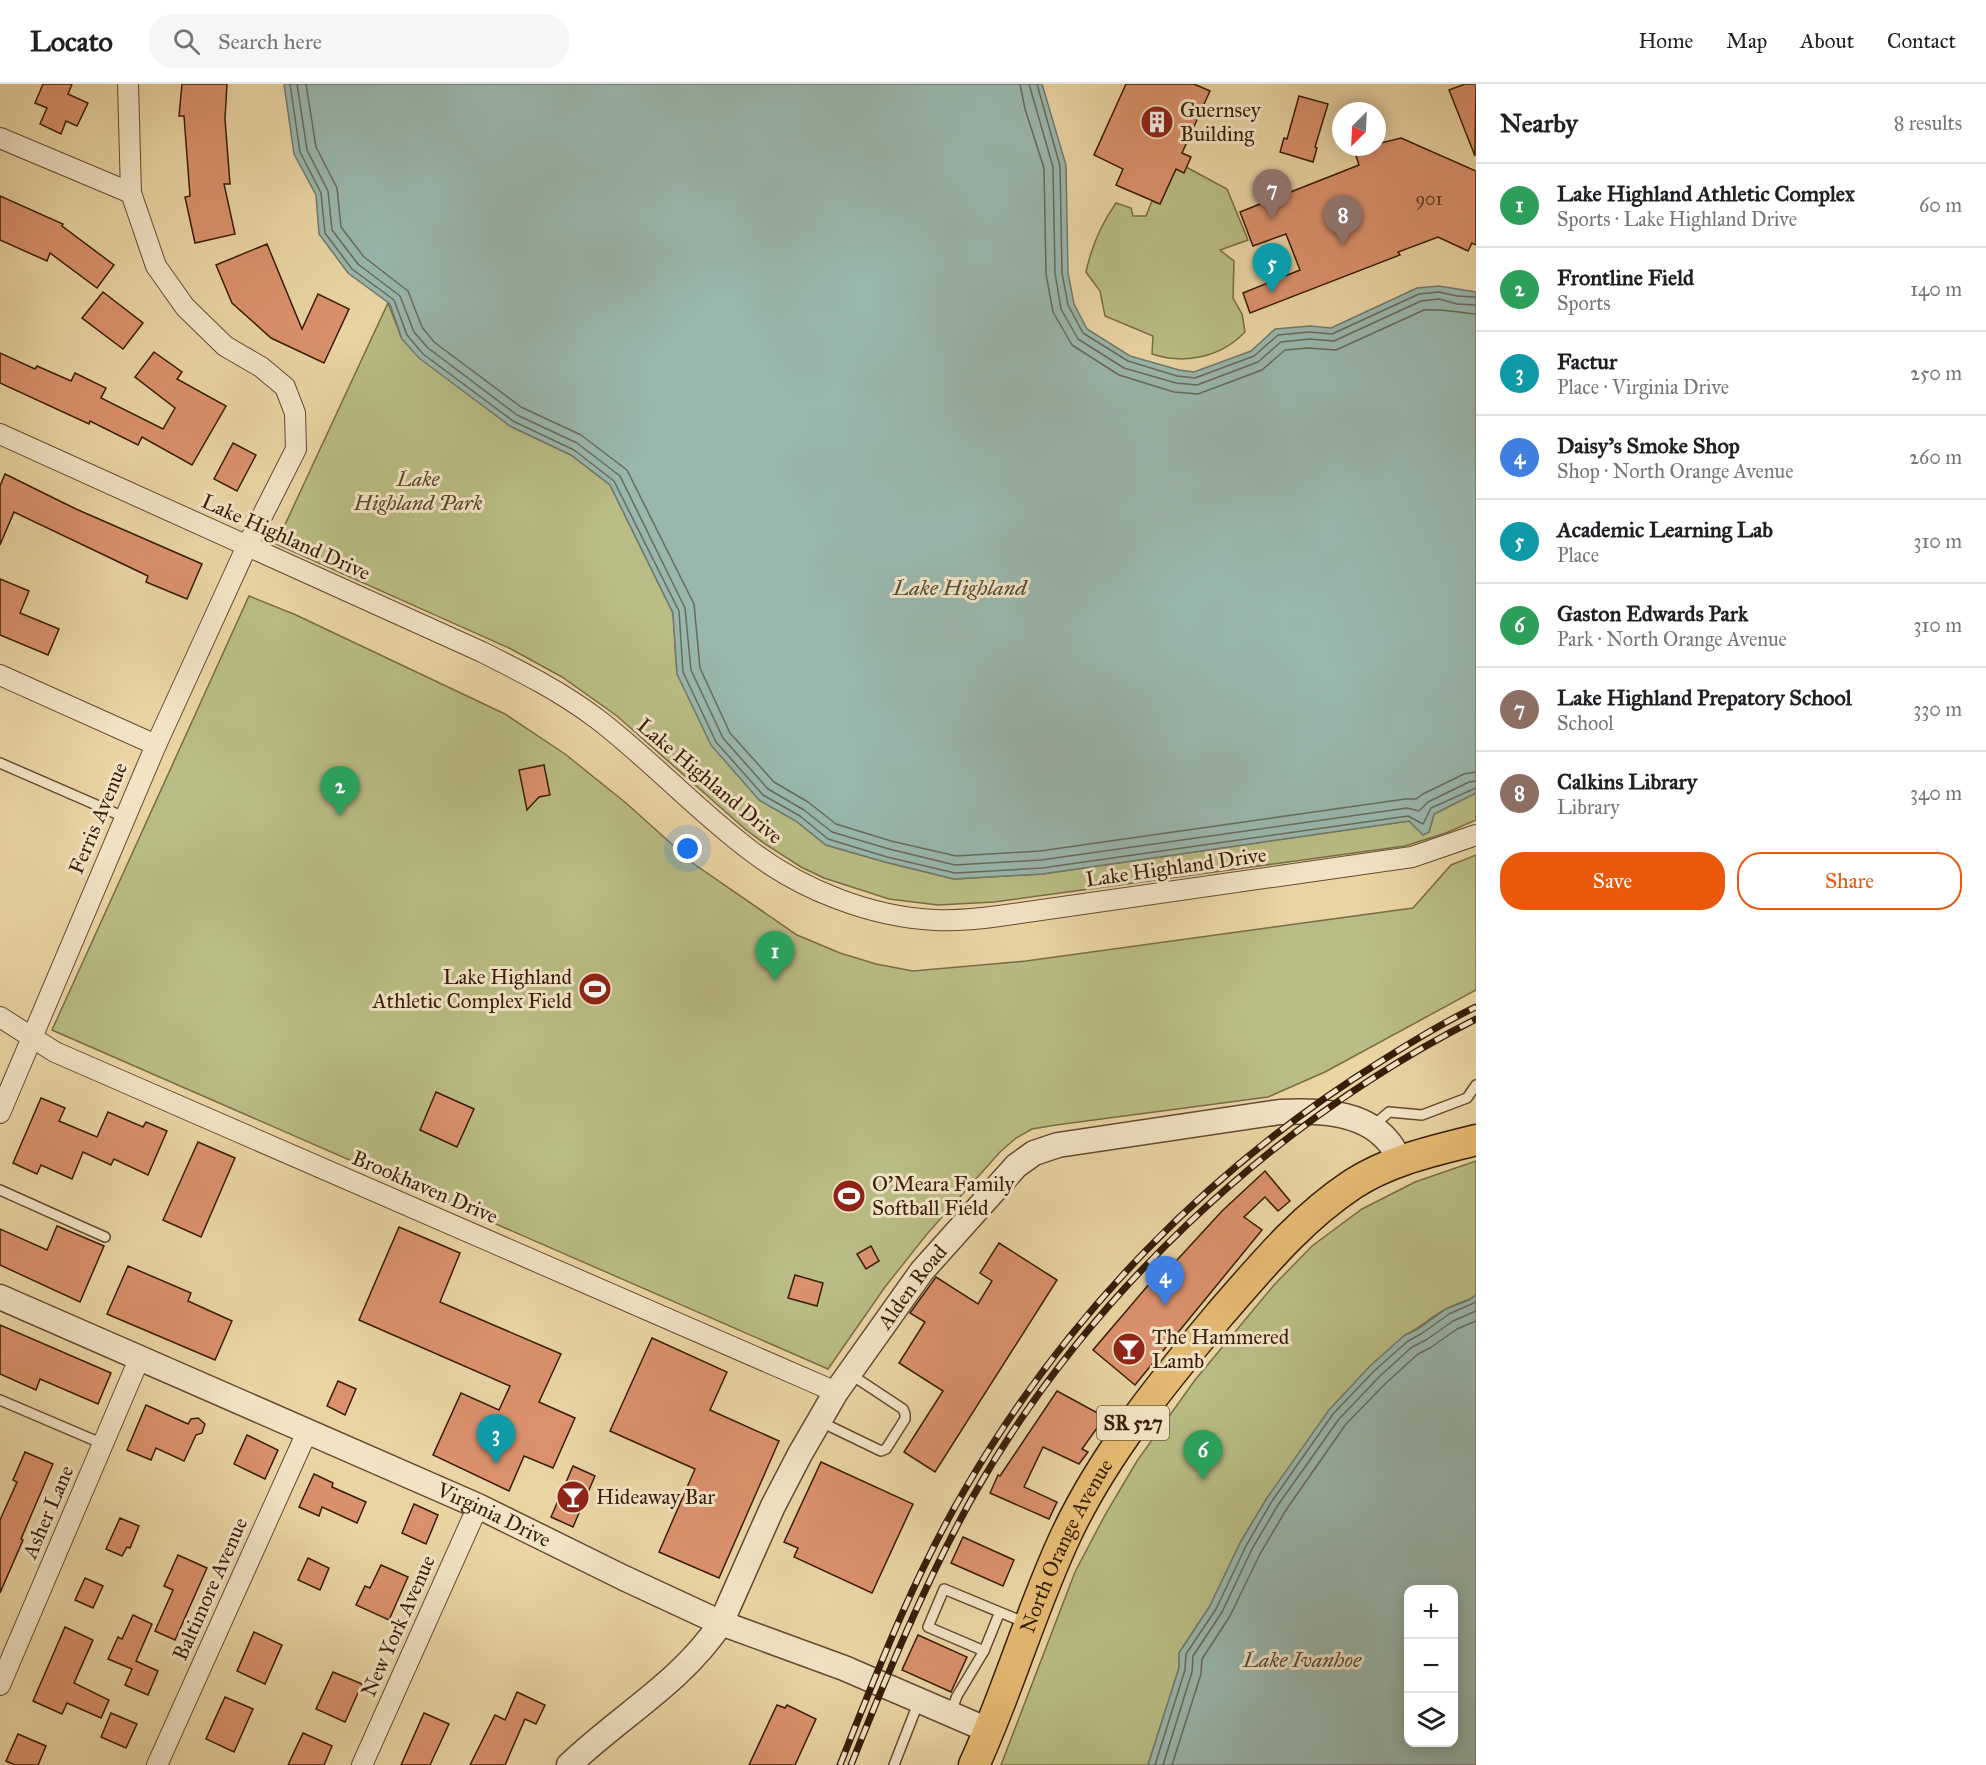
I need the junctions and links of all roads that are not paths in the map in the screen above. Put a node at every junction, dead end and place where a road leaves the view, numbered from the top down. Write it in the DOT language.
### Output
graph roads {
  1 [pos="128,84"];
  2 [pos="0,138"];
  3 [pos="131,193"];
  4 [pos="0,434"];
  5 [pos="247,546"];
  6 [pos="0,675"];
  7 [pos="156,745"];
  8 [pos="0,763"];
  9 [pos="124,817"];
  10 [pos="1476,835"];
  11 [pos="0,1017"];
  12 [pos="32,1036"];
  13 [pos="1476,1085"];
  14 [pos="0,1113"];
  15 [pos="1371,1128"];
  16 [pos="1476,1140"];
  17 [pos="1400,1160"];
  18 [pos="0,1190"];
  19 [pos="105,1237"];
  20 [pos="0,1297"];
  21 [pos="140,1357"];
  22 [pos="842,1382"];
  23 [pos="0,1400"];
  24 [pos="819,1420"];
  25 [pos="307,1432"];
  26 [pos="103,1444"];
  27 [pos="478,1506"];
  28 [pos="999,1614"];
  29 [pos="721,1623"];
  30 [pos="1029,1624"];
  31 [pos="984,1651"];
  32 [pos="0,1685"];
  33 [pos="919,1701"];
  34 [pos="950,1714"];
  35 [pos="990,1731"];
  36 [pos="578,1762"];
  37 [pos="163,1763"];
  38 [pos="362,1765"];
  39 [pos="894,1765"];
  40 [pos="974,1765"];
  1 -- 3 [label="street, Ferris Avenue"];
  2 -- 3 [label="street"];
  3 -- 5 [label="street, Ferris Avenue"];
  4 -- 5 [label="street, Lake Highland Drive"];
  5 -- 7 [label="street, Ferris Avenue"];
  5 -- 10 [label="street, Lake Highland Drive"];
  6 -- 7 [label="street"];
  7 -- 9 [label="street, Ferris Avenue"];
  8 -- 9 [label="lane"];
  9 -- 12 [label="street, Ferris Avenue"];
  11 -- 12 [label="street, Brookhaven Drive"];
  12 -- 14 [label="street, Ferris Avenue"];
  12 -- 22 [label="street, Brookhaven Drive"];
  13 -- 15 [label="lane"];
  15 -- 17 [label="street, Alden Road"];
  15 -- 22 [label="street, Alden Road"];
  16 -- 17 [label="main road, North Orange Avenue / SR 527"];
  17 -- 30 [label="main road, North Orange Avenue / SR 527"];
  18 -- 19 [label="lane"];
  20 -- 21 [label="street, Virginia Drive"];
  21 -- 25 [label="street, Virginia Drive"];
  21 -- 26 [label="street, Asher Lane"];
  22 -- 24 [label="street, Alden Road"];
  22 -- 24 [label="lane"];
  23 -- 26 [label="lane"];
  24 -- 29 [label="street, Alden Road"];
  25 -- 27 [label="street, Virginia Drive"];
  25 -- 37 [label="street, Baltimore Avenue"];
  26 -- 32 [label="street, Asher Lane"];
  27 -- 29 [label="street, Virginia Drive"];
  27 -- 38 [label="street, New York Avenue"];
  28 -- 30 [label="lane"];
  28 -- 31 [label="lane"];
  28 -- 31 [label="lane"];
  29 -- 33 [label="street, Virginia Drive"];
  29 -- 36 [label="street, Alden Road"];
  30 -- 35 [label="main road, North Orange Avenue / SR 527"];
  31 -- 34 [label="lane"];
  33 -- 34 [label="street, Virginia Drive"];
  33 -- 39 [label="lane"];
  34 -- 35 [label="street, Virginia Drive"];
  35 -- 40 [label="main road, North Orange Avenue / SR 527"];
}
